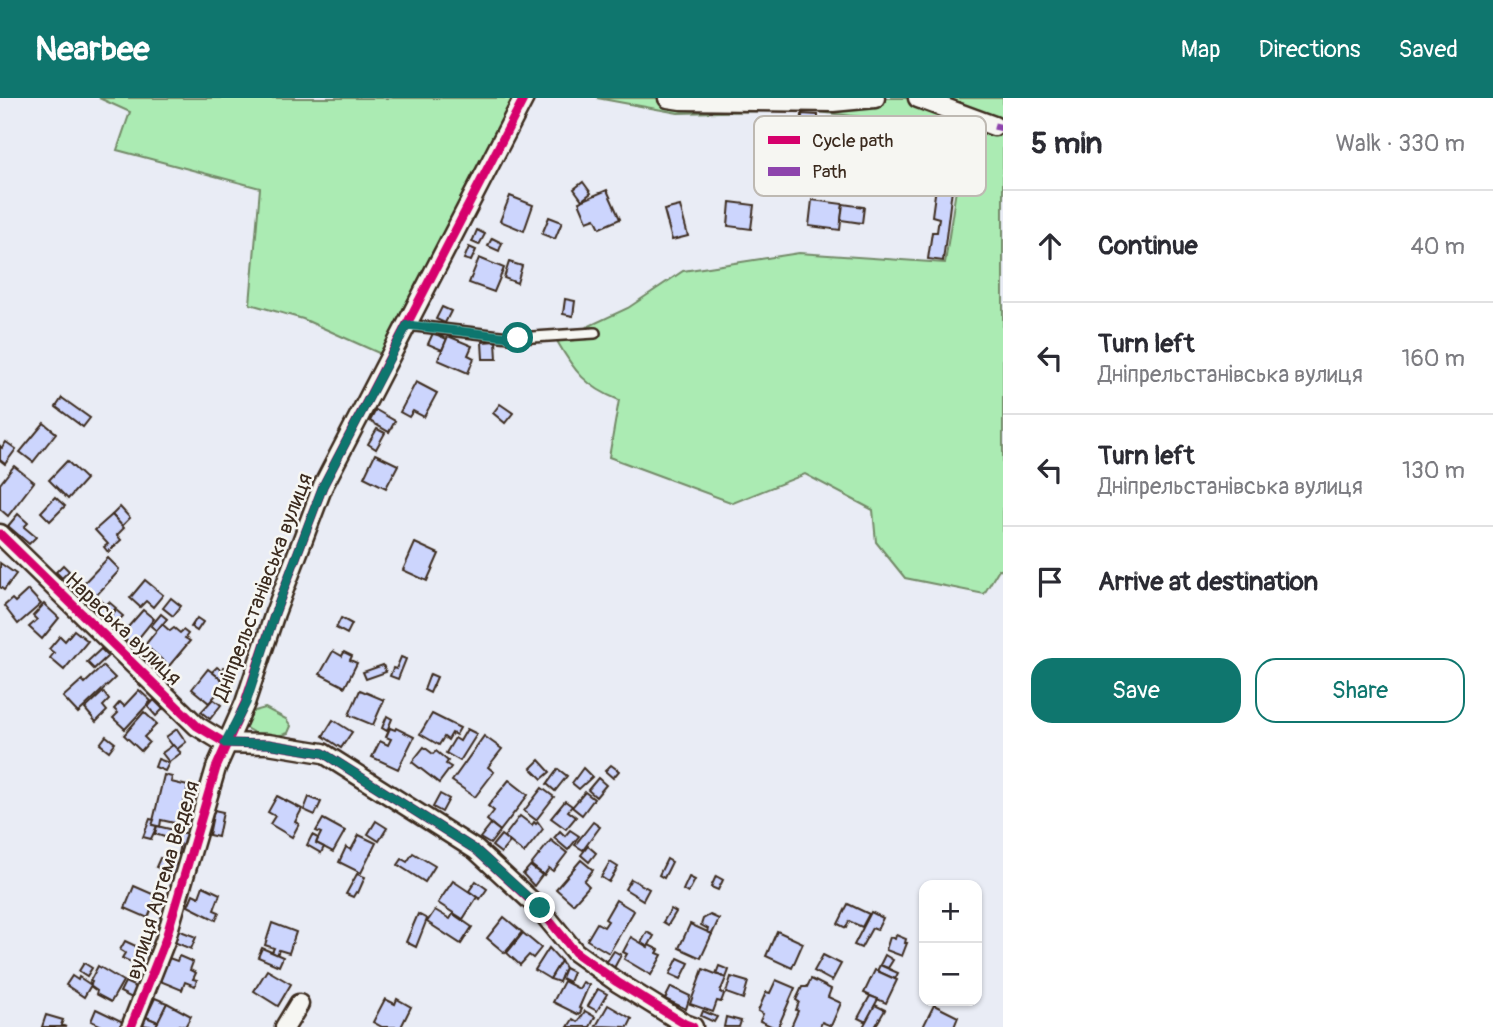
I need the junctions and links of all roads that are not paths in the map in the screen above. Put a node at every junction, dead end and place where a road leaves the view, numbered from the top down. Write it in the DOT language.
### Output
graph roads {
  1 [pos="524,98"];
  2 [pos="668,98"];
  3 [pos="875,98"];
  4 [pos="918,98"];
  5 [pos="969,116"];
  6 [pos="986,122"];
  7 [pos="994,125"];
  8 [pos="407,325"];
  9 [pos="595,332"];
  10 [pos="0,534"];
  11 [pos="225,743"];
  12 [pos="299,1004"];
  13 [pos="131,1027"];
  14 [pos="285,1027"];
  15 [pos="693,1027"];
  1 -- 8 [label="street, Дніпрельстанівська вулиця"];
  2 -- 3 [label="street"];
  4 -- 5 [label="street"];
  6 -- 7 [label="street"];
  8 -- 9 [label="lane"];
  8 -- 11 [label="street, Дніпрельстанівська вулиця"];
  10 -- 11 [label="street, Нарвська вулиця"];
  11 -- 13 [label="street, вулиця Артема Веделя"];
  11 -- 15 [label="street"];
  12 -- 14 [label="street"];
}
